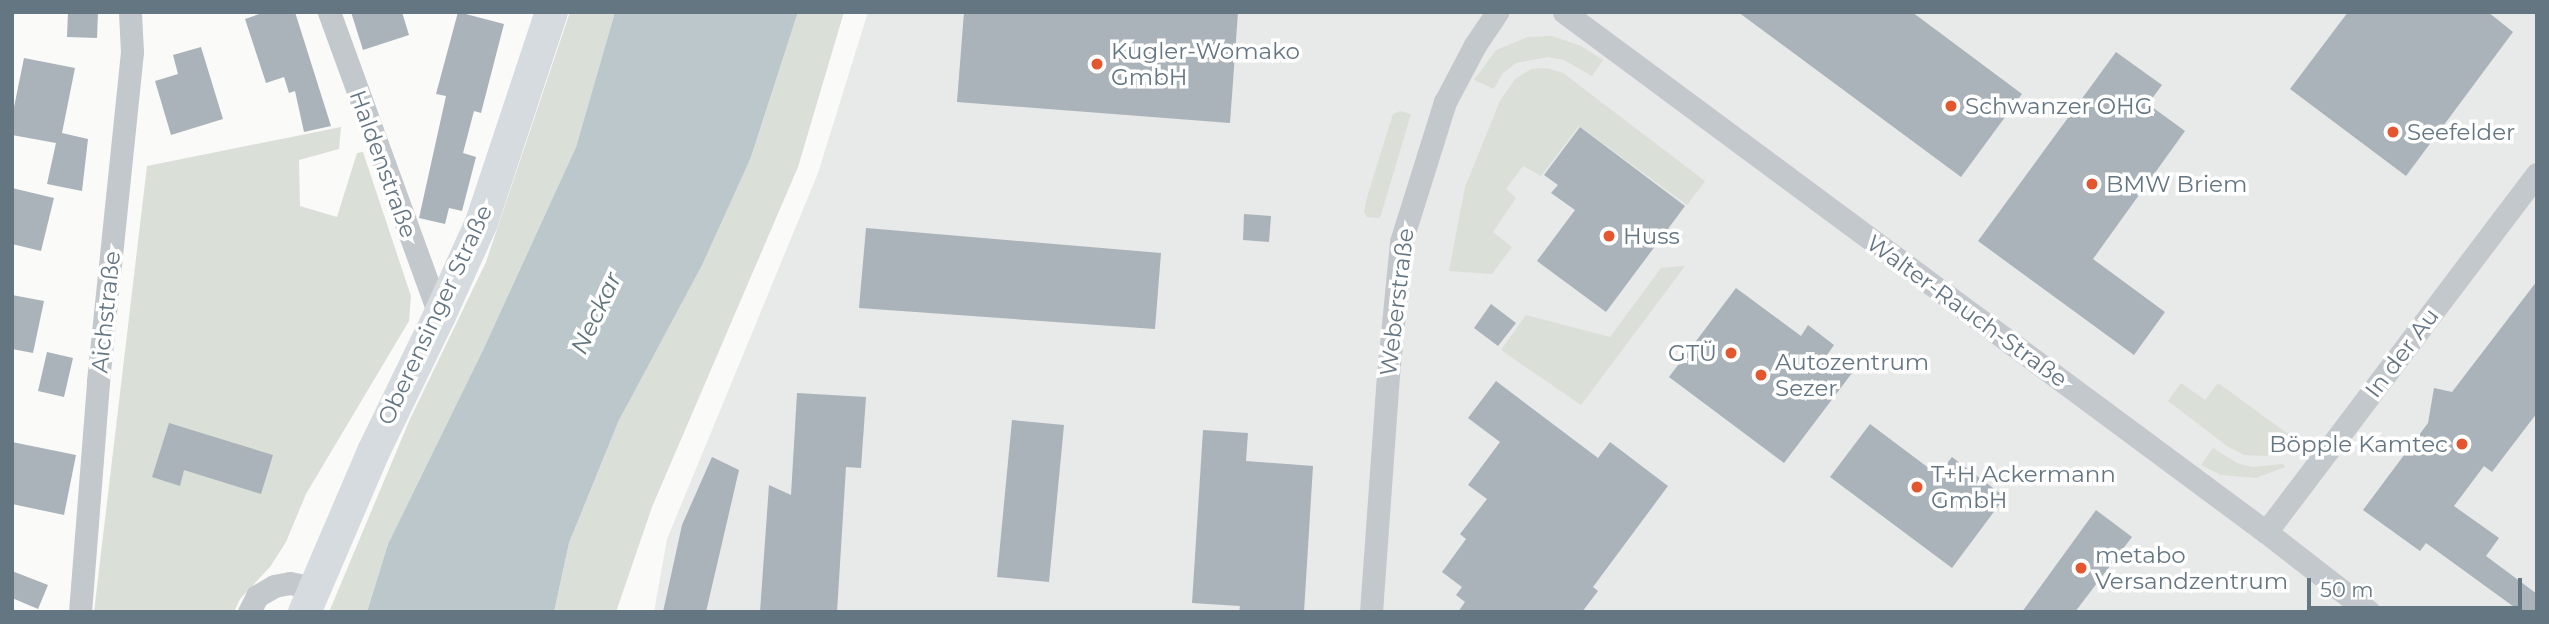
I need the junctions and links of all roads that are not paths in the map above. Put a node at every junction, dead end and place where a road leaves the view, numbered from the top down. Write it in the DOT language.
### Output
graph roads {
  1 [pos="131,12"];
  2 [pos="329,12"];
  3 [pos="551,12"];
  4 [pos="1497,12"];
  5 [pos="1564,12"];
  6 [pos="2537,174"];
  7 [pos="439,315"];
  8 [pos="2266,532"];
  9 [pos="309,600"];
  10 [pos="80,612"];
  11 [pos="249,612"];
  12 [pos="1371,612"];
  13 [pos="2369,612"];
  1 -- 10 [label="street, Aichstraße"];
  2 -- 7 [label="street, Haldenstraße"];
  3 -- 7 [label="street, Oberensinger Straße"];
  4 -- 12 [label="street, Weberstraße"];
  5 -- 8 [label="street, Walter-Rauch-Straße"];
  6 -- 8 [label="street, In der Au"];
  7 -- 9 [label="street, Oberensinger Straße"];
  8 -- 13 [label="street, Walter-Rauch-Straße"];
  9 -- 11 [label="street"];
}
